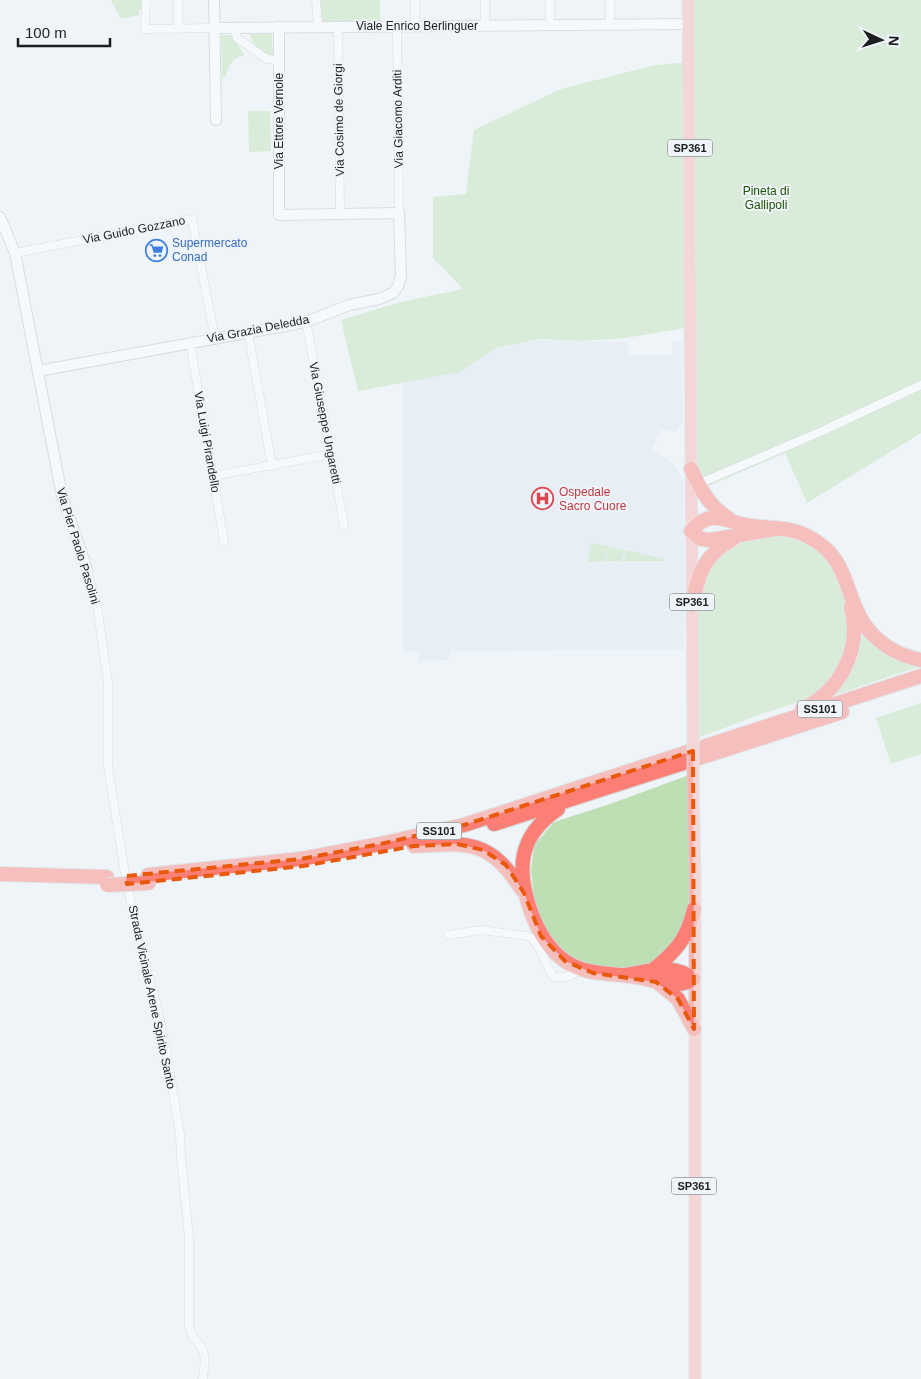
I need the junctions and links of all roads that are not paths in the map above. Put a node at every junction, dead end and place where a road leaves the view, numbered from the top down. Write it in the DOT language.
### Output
graph roads {
  1 [pos="146,0"];
  2 [pos="178,0"];
  3 [pos="214,0"];
  4 [pos="316,0"];
  5 [pos="415,0"];
  6 [pos="485,0"];
  7 [pos="550,0"];
  8 [pos="610,0"];
  9 [pos="688,0"];
  10 [pos="688,24"];
  11 [pos="610,25"];
  12 [pos="318,26"];
  13 [pos="338,26"];
  14 [pos="397,26"];
  15 [pos="415,26"];
  16 [pos="485,26"];
  17 [pos="550,26"];
  18 [pos="279,27"];
  19 [pos="214,28"];
  20 [pos="234,28"];
  21 [pos="178,29"];
  22 [pos="279,60"];
  23 [pos="216,120"];
  24 [pos="399,213"];
  25 [pos="340,214"];
  26 [pos="0,217"];
  27 [pos="16,253"];
  28 [pos="306,321"];
  29 [pos="248,332"];
  30 [pos="215,338"];
  31 [pos="190,342"];
  32 [pos="38,371"];
  33 [pos="921,385"];
  34 [pos="331,454"];
  35 [pos="272,466"];
  36 [pos="691,469"];
  37 [pos="213,476"];
  38 [pos="698,484"];
  39 [pos="733,522"];
  40 [pos="344,525"];
  41 [pos="775,529"];
  42 [pos="691,531"];
  43 [pos="747,533"];
  44 [pos="224,541"];
  45 [pos="86,569"];
  46 [pos="841,570"];
  47 [pos="692,605"];
  48 [pos="921,660"];
  49 [pos="921,676"];
  50 [pos="921,685"];
  51 [pos="719,742"];
  52 [pos="568,801"];
  53 [pos="414,846"];
  54 [pos="0,874"];
  55 [pos="149,879"];
  56 [pos="126,880"];
  57 [pos="0,881"];
  58 [pos="107,881"];
  59 [pos="524,893"];
  60 [pos="694,910"];
  61 [pos="448,935"];
  62 [pos="579,969"];
  63 [pos="655,976"];
  64 [pos="694,979"];
  65 [pos="694,1029"];
  66 [pos="203,1379"];
  67 [pos="695,1379"];
  1 -- 21 [label="street, Viale Enrico Berlinguer"];
  2 -- 21 [label="street"];
  3 -- 19 [label="street"];
  4 -- 12 [label="street"];
  5 -- 15 [label="street"];
  6 -- 16 [label="street"];
  7 -- 17 [label="street"];
  8 -- 11 [label="street"];
  9 -- 10 [label="main road, SP361"];
  10 -- 11 [label="street, Viale Enrico Berlinguer"];
  10 -- 36 [label="main road, SP361"];
  11 -- 17 [label="street, Viale Enrico Berlinguer"];
  12 -- 13 [label="street, Viale Enrico Berlinguer"];
  12 -- 18 [label="street, Viale Enrico Berlinguer"];
  13 -- 14 [label="street, Viale Enrico Berlinguer"];
  13 -- 25 [label="street, Via Cosimo de Giorgi"];
  14 -- 15 [label="street, Viale Enrico Berlinguer"];
  14 -- 24 [label="street, Via Giacomo Arditi"];
  15 -- 16 [label="street, Viale Enrico Berlinguer"];
  16 -- 17 [label="street, Viale Enrico Berlinguer"];
  18 -- 20 [label="street, Viale Enrico Berlinguer"];
  18 -- 22 [label="street, Via Ettore Vernole"];
  19 -- 20 [label="street, Viale Enrico Berlinguer"];
  19 -- 21 [label="street, Viale Enrico Berlinguer"];
  19 -- 23 [label="street"];
  20 -- 22 [label="street"];
  22 -- 25 [label="street, Via Ettore Vernole"];
  24 -- 25 [label="street"];
  24 -- 28 [label="street, Via Grazia Deledda"];
  26 -- 27 [label="street, Via Pier Paolo Pasolini"];
  27 -- 30 [label="street, Via Guido Gozzano"];
  27 -- 32 [label="street, Via Pier Paolo Pasolini"];
  28 -- 29 [label="street, Via Grazia Deledda"];
  28 -- 34 [label="street, Via Giuseppe Ungaretti"];
  29 -- 30 [label="street, Via Grazia Deledda"];
  29 -- 35 [label="street"];
  30 -- 31 [label="street, Via Grazia Deledda"];
  31 -- 32 [label="street, Via Grazia Deledda"];
  31 -- 37 [label="street, Via Luigi Pirandello"];
  32 -- 45 [label="street, Via Pier Paolo Pasolini"];
  33 -- 38 [label="street"];
  34 -- 35 [label="street"];
  34 -- 40 [label="street, Via Giuseppe Ungaretti"];
  35 -- 37 [label="street"];
  36 -- 38 [label="highway"];
  36 -- 42 [label="main road, SP361"];
  37 -- 44 [label="street, Via Luigi Pirandello"];
  38 -- 39 [label="highway"];
  39 -- 41 [label="highway"];
  39 -- 42 [label="highway"];
  41 -- 43 [label="highway"];
  41 -- 46 [label="highway"];
  42 -- 43 [label="highway"];
  42 -- 47 [label="main road, SP361"];
  43 -- 47 [label="highway"];
  45 -- 56 [label="street, Via Pier Paolo Pasolini"];
  46 -- 48 [label="highway"];
  46 -- 51 [label="highway"];
  47 -- 60 [label="main road, SP361, bridge"];
  49 -- 51 [label="highway, SS101"];
  50 -- 52 [label="highway, SS101"];
  51 -- 55 [label="highway, SS101"];
  52 -- 53 [label="highway, SS101"];
  52 -- 59 [label="highway"];
  53 -- 55 [label="highway, SS101"];
  53 -- 59 [label="highway"];
  54 -- 58 [label="highway, SS101"];
  55 -- 58 [label="highway, SS101"];
  56 -- 66 [label="street, Strada Vicinale Arene Spirito Santo"];
  57 -- 58 [label="highway, SS101"];
  59 -- 62 [label="highway"];
  60 -- 63 [label="highway"];
  60 -- 64 [label="main road, SP361"];
  61 -- 62 [label="street"];
  62 -- 63 [label="highway"];
  63 -- 64 [label="highway"];
  63 -- 65 [label="highway"];
  64 -- 65 [label="main road, SP361"];
  65 -- 67 [label="main road, SP361"];
}
